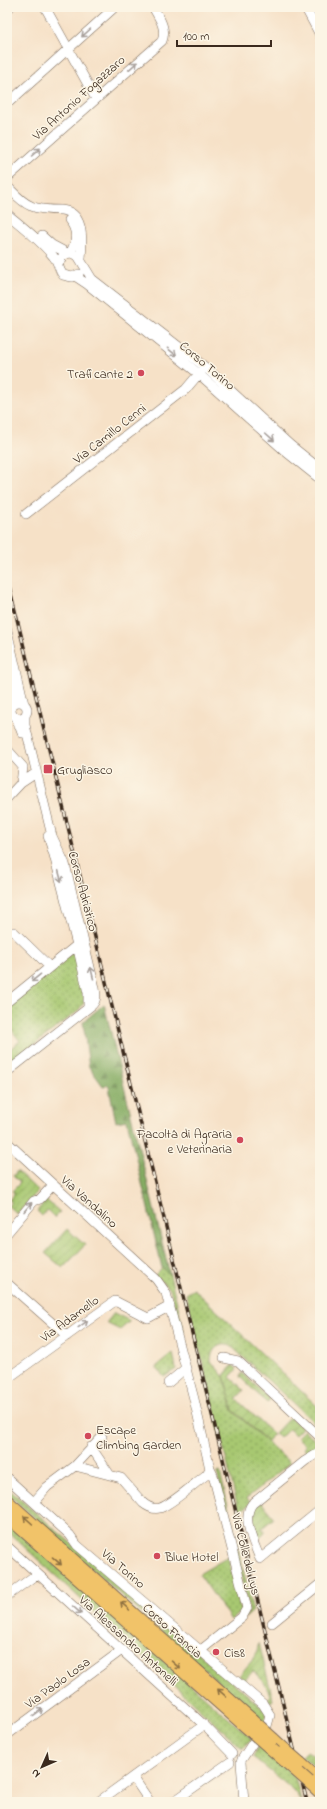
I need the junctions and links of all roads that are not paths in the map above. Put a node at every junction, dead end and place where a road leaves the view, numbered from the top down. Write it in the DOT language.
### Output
graph roads {
  1 [pos="10,7"];
  2 [pos="45,7"];
  3 [pos="115,7"];
  4 [pos="153,7"];
  5 [pos="305,7"];
  6 [pos="7,9"];
  7 [pos="320,35"];
  8 [pos="68,49"];
  9 [pos="96,99"];
  10 [pos="7,104"];
  11 [pos="7,178"];
  12 [pos="7,186"];
  13 [pos="7,208"];
  14 [pos="57,210"];
  15 [pos="7,214"];
  16 [pos="68,253"];
  17 [pos="82,262"];
  18 [pos="59,263"];
  19 [pos="75,276"];
  20 [pos="202,370"];
  21 [pos="320,469"];
  22 [pos="320,479"];
  23 [pos="26,514"];
  24 [pos="7,630"];
  25 [pos="7,660"];
  26 [pos="14,713"];
  27 [pos="7,749"];
  28 [pos="33,775"];
  29 [pos="22,784"];
  30 [pos="7,798"];
  31 [pos="14,932"];
  32 [pos="77,944"];
  33 [pos="50,967"];
  34 [pos="7,1002"];
  35 [pos="88,1008"];
  36 [pos="7,1072"];
  37 [pos="7,1142"];
  38 [pos="53,1185"];
  39 [pos="7,1233"];
  40 [pos="156,1279"];
  41 [pos="7,1283"];
  42 [pos="170,1306"];
  43 [pos="67,1336"];
  44 [pos="224,1358"];
  45 [pos="186,1368"];
  46 [pos="7,1379"];
  47 [pos="168,1383"];
  48 [pos="102,1437"];
  49 [pos="320,1437"];
  50 [pos="91,1447"];
  51 [pos="320,1452"];
  52 [pos="75,1466"];
  53 [pos="210,1469"];
  54 [pos="110,1475"];
  55 [pos="7,1478"];
  56 [pos="7,1501"];
  57 [pos="34,1502"];
  58 [pos="320,1510"];
  59 [pos="7,1516"];
  60 [pos="7,1546"];
  61 [pos="37,1574"];
  62 [pos="320,1584"];
  63 [pos="7,1596"];
  64 [pos="272,1622"];
  65 [pos="122,1650"];
  66 [pos="201,1650"];
  67 [pos="247,1722"];
  68 [pos="204,1725"];
  69 [pos="267,1726"];
  70 [pos="7,1735"];
  71 [pos="254,1741"];
  72 [pos="236,1760"];
  73 [pos="133,1778"];
  74 [pos="314,1781"];
  75 [pos="320,1792"];
  76 [pos="98,1802"];
  77 [pos="150,1802"];
  78 [pos="173,1802"];
  79 [pos="244,1802"];
  1 -- 6 [label="street"];
  2 -- 8 [label="street"];
  3 -- 8 [label="street, one-way"];
  9 -- 4 [label="street, Via Antonio Fogazzaro, one-way"];
  5 -- 7 [label="street"];
  8 -- 9 [label="street"];
  8 -- 10 [label="street"];
  11 -- 9 [label="street, Via Antonio Fogazzaro, one-way"];
  12 -- 14 [label="street"];
  13 -- 16 [label="street, Corso Torino"];
  14 -- 16 [label="street"];
  14 -- 17 [label="street"];
  15 -- 18 [label="street, Corso Torino"];
  16 -- 17 [label="street, Corso Torino"];
  16 -- 18 [label="street"];
  17 -- 19 [label="street"];
  17 -- 20 [label="street, Corso Torino"];
  18 -- 19 [label="street, Corso Torino"];
  19 -- 20 [label="street, Corso Torino, one-way"];
  20 -- 21 [label="street, Corso Torino"];
  20 -- 22 [label="street, Corso Torino, one-way"];
  20 -- 23 [label="street, Via Camillo Cenni"];
  24 -- 26 [label="street, Corso Adriatico"];
  25 -- 26 [label="street, Corso Adriatico"];
  26 -- 28 [label="street, Corso Adriatico"];
  35 -- 26 [label="street, Corso Adriatico, one-way"];
  27 -- 29 [label="street"];
  28 -- 29 [label="street"];
  28 -- 32 [label="street, Corso Adriatico, one-way"];
  29 -- 30 [label="street"];
  31 -- 33 [label="street"];
  32 -- 33 [label="street, Corso Adriatico"];
  32 -- 35 [label="street, Corso Adriatico"];
  33 -- 34 [label="street, Corso Adriatico, one-way"];
  35 -- 36 [label="street"];
  37 -- 38 [label="street, Via Vandalino"];
  39 -- 38 [label="street, one-way"];
  38 -- 40 [label="street, Via Vandalino"];
  40 -- 42 [label="street, Via Colle del Lys"];
  41 -- 43 [label="street"];
  43 -- 42 [label="street, Via Adamello, one-way"];
  42 -- 45 [label="street, Via Colle del Lys"];
  43 -- 46 [label="street, Via Adamello"];
  44 -- 49 [label="street"];
  45 -- 47 [label="street"];
  45 -- 53 [label="street, Via Colle del Lys"];
  48 -- 50 [label="street"];
  50 -- 52 [label="street"];
  50 -- 54 [label="street"];
  51 -- 58 [label="street"];
  52 -- 54 [label="street"];
  52 -- 57 [label="street"];
  53 -- 54 [label="street"];
  53 -- 66 [label="street, Via Colle del Lys"];
  55 -- 57 [label="street, Via Torino"];
  67 -- 56 [label="main road, Corso Francia, one-way"];
  57 -- 66 [label="street, Via Torino"];
  59 -- 67 [label="main road, Corso Francia, one-way"];
  60 -- 61 [label="street, Via Alessandro Antonelli"];
  61 -- 63 [label="street"];
  61 -- 65 [label="street, Via Alessandro Antonelli, one-way"];
  62 -- 64 [label="street"];
  65 -- 68 [label="street, Via Alessandro Antonelli"];
  70 -- 65 [label="street, Via Paolo Losa, one-way"];
  66 -- 69 [label="street, Via Torino"];
  67 -- 74 [label="main road, Corso Francia, bridge"];
  67 -- 74 [label="main road, Corso Francia, bridge"];
  68 -- 72 [label="street, Via Alessandro Antonelli"];
  68 -- 73 [label="street"];
  71 -- 72 [label="street"];
  72 -- 78 [label="street"];
  72 -- 79 [label="street"];
  73 -- 76 [label="street"];
  73 -- 77 [label="street"];
  74 -- 75 [label="main road, Corso Francia"];
}
